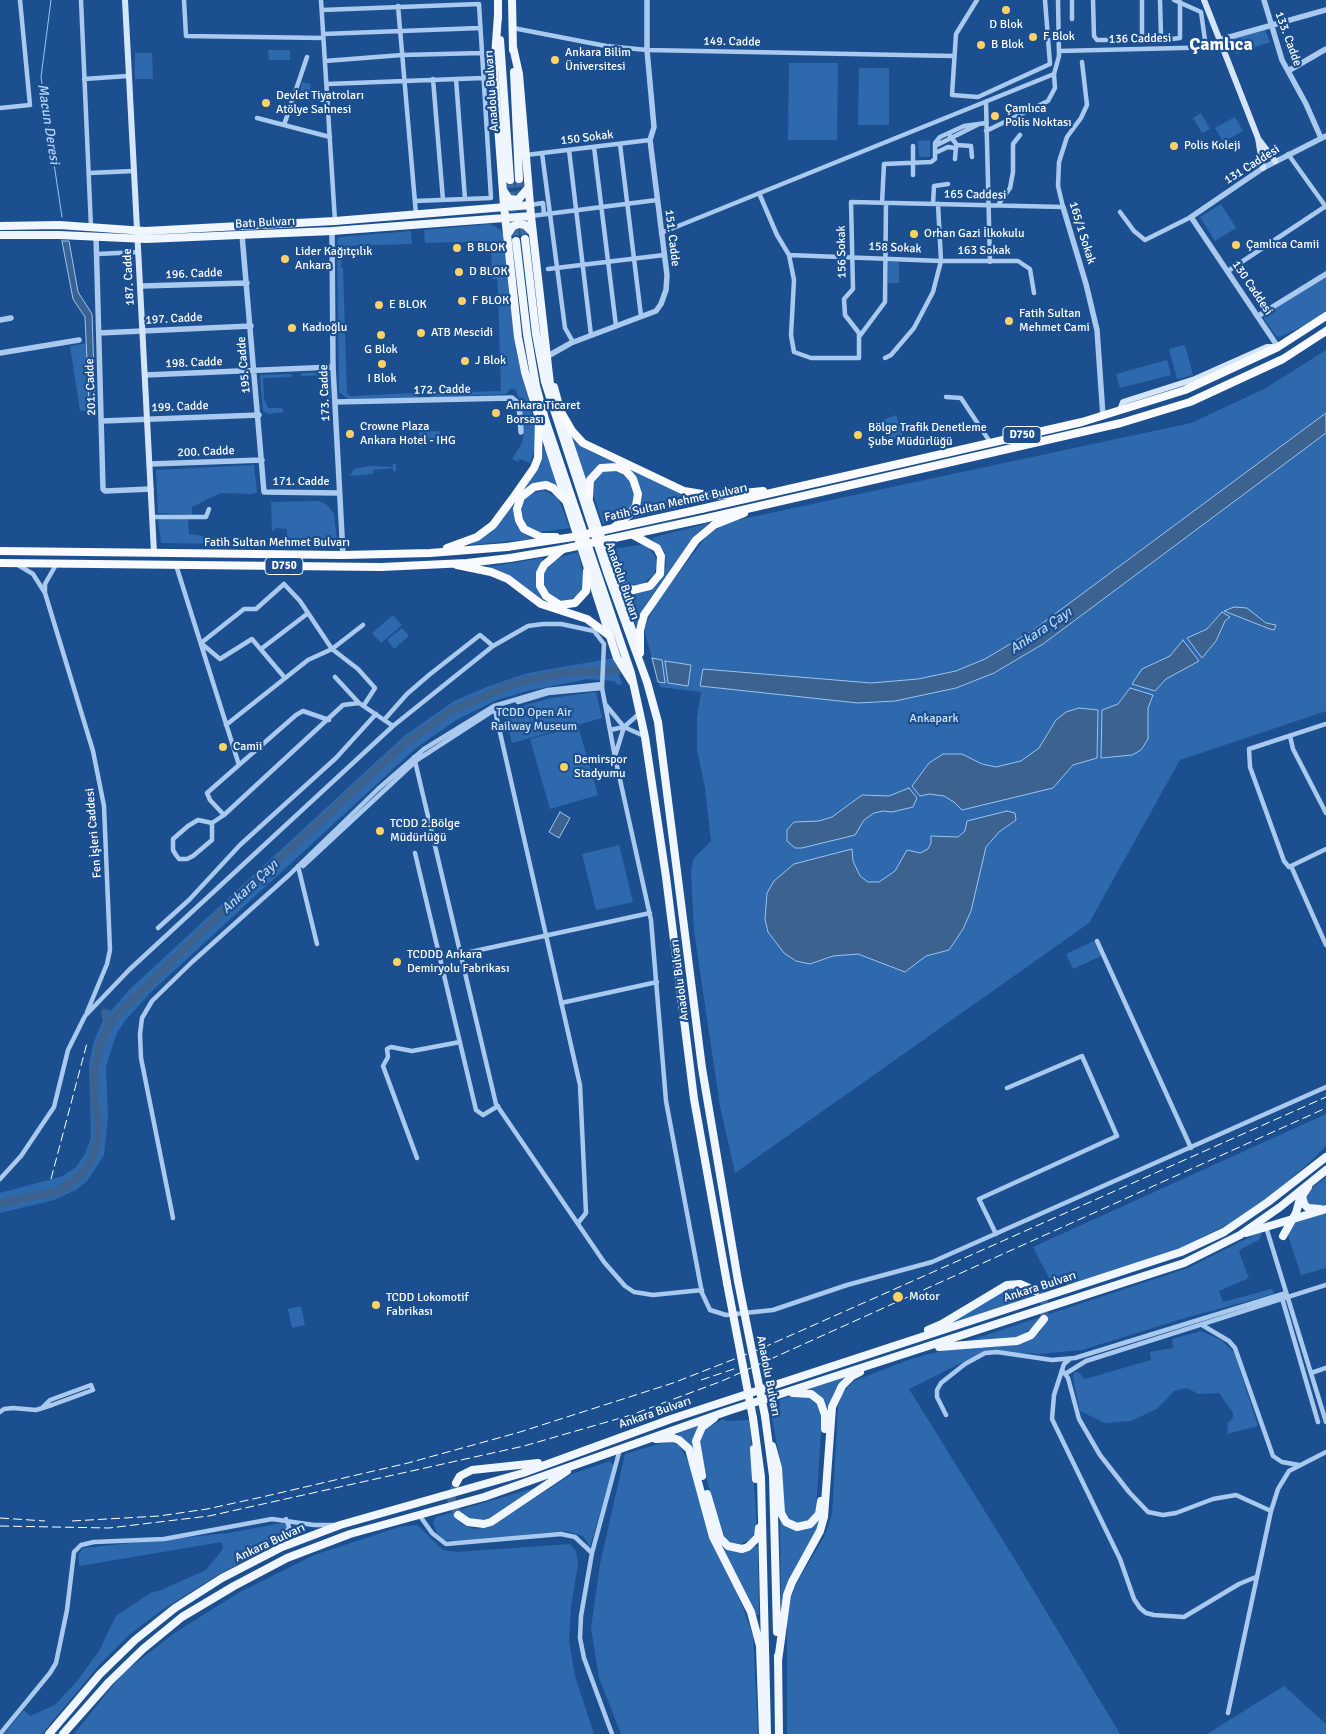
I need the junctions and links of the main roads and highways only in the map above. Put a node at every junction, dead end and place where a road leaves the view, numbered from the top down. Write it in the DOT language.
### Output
graph roads {
  1 [pos="125,0"];
  2 [pos="498,0"];
  3 [pos="512,0"];
  4 [pos="1204,0"];
  5 [pos="498,16"];
  6 [pos="513,47"];
  7 [pos="1258,138"];
  8 [pos="1274,161"];
  9 [pos="1263,168"];
  10 [pos="502,188"];
  11 [pos="528,188"];
  12 [pos="530,205"];
  13 [pos="504,206"];
  14 [pos="531,216"];
  15 [pos="505,218"];
  16 [pos="0,226"];
  17 [pos="532,232"];
  18 [pos="0,235"];
  19 [pos="138,235"];
  20 [pos="507,235"];
  21 [pos="525,240"];
  22 [pos="516,241"];
  23 [pos="1326,316"];
  24 [pos="1326,331"];
  25 [pos="550,369"];
  26 [pos="532,384"];
  27 [pos="546,384"];
  28 [pos="551,394"];
  29 [pos="556,409"];
  30 [pos="542,418"];
  31 [pos="809,485"];
  32 [pos="589,497"];
  33 [pos="565,500"];
  34 [pos="772,503"];
  35 [pos="613,528"];
  36 [pos="633,535"];
  37 [pos="573,537"];
  38 [pos="563,550"];
  39 [pos="0,552"];
  40 [pos="154,553"];
  41 [pos="430,553"];
  42 [pos="0,563"];
  43 [pos="453,563"];
  44 [pos="587,571"];
  45 [pos="614,574"];
  46 [pos="610,636"];
  47 [pos="638,653"];
  48 [pos="621,656"];
  49 [pos="1326,1152"];
  50 [pos="1326,1157"];
  51 [pos="1324,1172"];
  52 [pos="1306,1173"];
  53 [pos="1305,1190"];
  54 [pos="1326,1209"];
  55 [pos="1290,1221"];
  56 [pos="1240,1234"];
  57 [pos="1283,1236"];
  58 [pos="1036,1291"];
  59 [pos="1044,1320"];
  60 [pos="909,1352"];
  61 [pos="857,1358"];
  62 [pos="782,1394"];
  63 [pos="725,1412"];
  64 [pos="756,1434"];
  65 [pos="768,1435"];
  66 [pos="644,1440"];
  67 [pos="581,1452"];
  68 [pos="577,1464"];
  69 [pos="456,1483"];
  70 [pos="458,1515"];
  71 [pos="778,1661"];
  72 [pos="49,1734"];
  73 [pos="63,1734"];
  74 [pos="763,1734"];
  75 [pos="767,1734"];
  76 [pos="779,1734"];
  1 -- 19 [label="main road, 187. Cadde"];
  2 -- 5 [label="main road, Anadolu Bulvarı"];
  3 -- 6 [label="main road, Anadolu Bulvarı"];
  4 -- 7 [label="main road"];
  5 -- 6 [label="main road, Anadolu Bulvarı"];
  5 -- 10 [label="main road"];
  6 -- 11 [label="main road"];
  7 -- 8 [label="main road"];
  7 -- 9 [label="main road"];
  10 -- 11 [label="main road"];
  10 -- 13 [label="main road"];
  11 -- 12 [label="main road"];
  12 -- 13 [label="main road, Batı Bulvarı"];
  12 -- 14 [label="main road"];
  13 -- 15 [label="main road"];
  13 -- 19 [label="main road, Batı Bulvarı"];
  14 -- 15 [label="main road, Batı Bulvarı"];
  14 -- 17 [label="main road"];
  15 -- 19 [label="main road, Batı Bulvarı"];
  15 -- 20 [label="main road"];
  16 -- 19 [label="main road, Batı Bulvarı"];
  17 -- 20 [label="main road"];
  17 -- 25 [label="main road"];
  18 -- 19 [label="main road, Batı Bulvarı"];
  19 -- 40 [label="main road, 187. Cadde"];
  20 -- 26 [label="main road"];
  21 -- 27 [label="main road, Anadolu Bulvarı"];
  22 -- 26 [label="main road"];
  23 -- 31 [label="highway, Fatih Sultan Mehmet Bulvarı / D750"];
  24 -- 34 [label="highway, Fatih Sultan Mehmet Bulvarı / D750"];
  25 -- 28 [label="main road"];
  25 -- 29 [label="main road"];
  26 -- 30 [label="main road"];
  26 -- 30 [label="main road"];
  27 -- 28 [label="main road"];
  27 -- 29 [label="main road, Anadolu Bulvarı"];
  28 -- 29 [label="main road"];
  29 -- 31 [label="highway"];
  29 -- 32 [label="main road"];
  29 -- 47 [label="main road, Anadolu Bulvarı"];
  30 -- 33 [label="main road"];
  30 -- 41 [label="highway"];
  30 -- 48 [label="main road, Anadolu Bulvarı"];
  31 -- 35 [label="highway, Fatih Sultan Mehmet Bulvarı / D750, bridge"];
  32 -- 35 [label="highway"];
  32 -- 45 [label="main road"];
  33 -- 37 [label="highway"];
  33 -- 44 [label="main road"];
  34 -- 36 [label="highway, Fatih Sultan Mehmet Bulvarı / D750, bridge"];
  34 -- 47 [label="highway"];
  35 -- 37 [label="highway, Fatih Sultan Mehmet Bulvarı / D750, bridge"];
  36 -- 38 [label="highway, Fatih Sultan Mehmet Bulvarı / D750, bridge"];
  36 -- 45 [label="highway"];
  37 -- 41 [label="highway, Fatih Sultan Mehmet Bulvarı / D750, bridge"];
  38 -- 43 [label="highway, Fatih Sultan Mehmet Bulvarı / D750, bridge"];
  38 -- 44 [label="highway"];
  39 -- 40 [label="highway, Fatih Sultan Mehmet Bulvarı / D750"];
  40 -- 41 [label="highway, Fatih Sultan Mehmet Bulvarı / D750"];
  42 -- 43 [label="highway, Fatih Sultan Mehmet Bulvarı / D750"];
  43 -- 46 [label="highway"];
  44 -- 46 [label="main road"];
  45 -- 47 [label="main road"];
  46 -- 48 [label="main road"];
  47 -- 65 [label="main road, Anadolu Bulvarı, bridge"];
  48 -- 64 [label="main road, Anadolu Bulvarı, bridge"];
  49 -- 52 [label="main road, Ankara Bulvarı"];
  50 -- 52 [label="main road, Ankara Bulvarı"];
  51 -- 53 [label="main road"];
  51 -- 56 [label="main road, Ankara Bulvarı"];
  52 -- 61 [label="main road, Ankara Bulvarı"];
  53 -- 54 [label="main road"];
  53 -- 55 [label="main road"];
  54 -- 55 [label="main road"];
  55 -- 56 [label="main road"];
  55 -- 57 [label="main road"];
  56 -- 60 [label="main road, Ankara Bulvarı"];
  58 -- 61 [label="main road"];
  59 -- 60 [label="main road"];
  60 -- 62 [label="main road, Ankara Bulvarı"];
  60 -- 71 [label="main road"];
  61 -- 67 [label="main road, Ankara Bulvarı"];
  62 -- 63 [label="main road, Ankara Bulvarı"];
  62 -- 65 [label="main road"];
  63 -- 64 [label="main road"];
  63 -- 66 [label="main road, Ankara Bulvarı"];
  64 -- 75 [label="main road, Anadolu Bulvarı"];
  65 -- 71 [label="main road, Anadolu Bulvarı"];
  66 -- 68 [label="main road, Ankara Bulvarı"];
  66 -- 74 [label="main road"];
  67 -- 69 [label="main road"];
  67 -- 72 [label="main road, Ankara Bulvarı"];
  68 -- 70 [label="main road"];
  68 -- 73 [label="main road, Ankara Bulvarı"];
  71 -- 76 [label="main road, Anadolu Bulvarı"];
}
